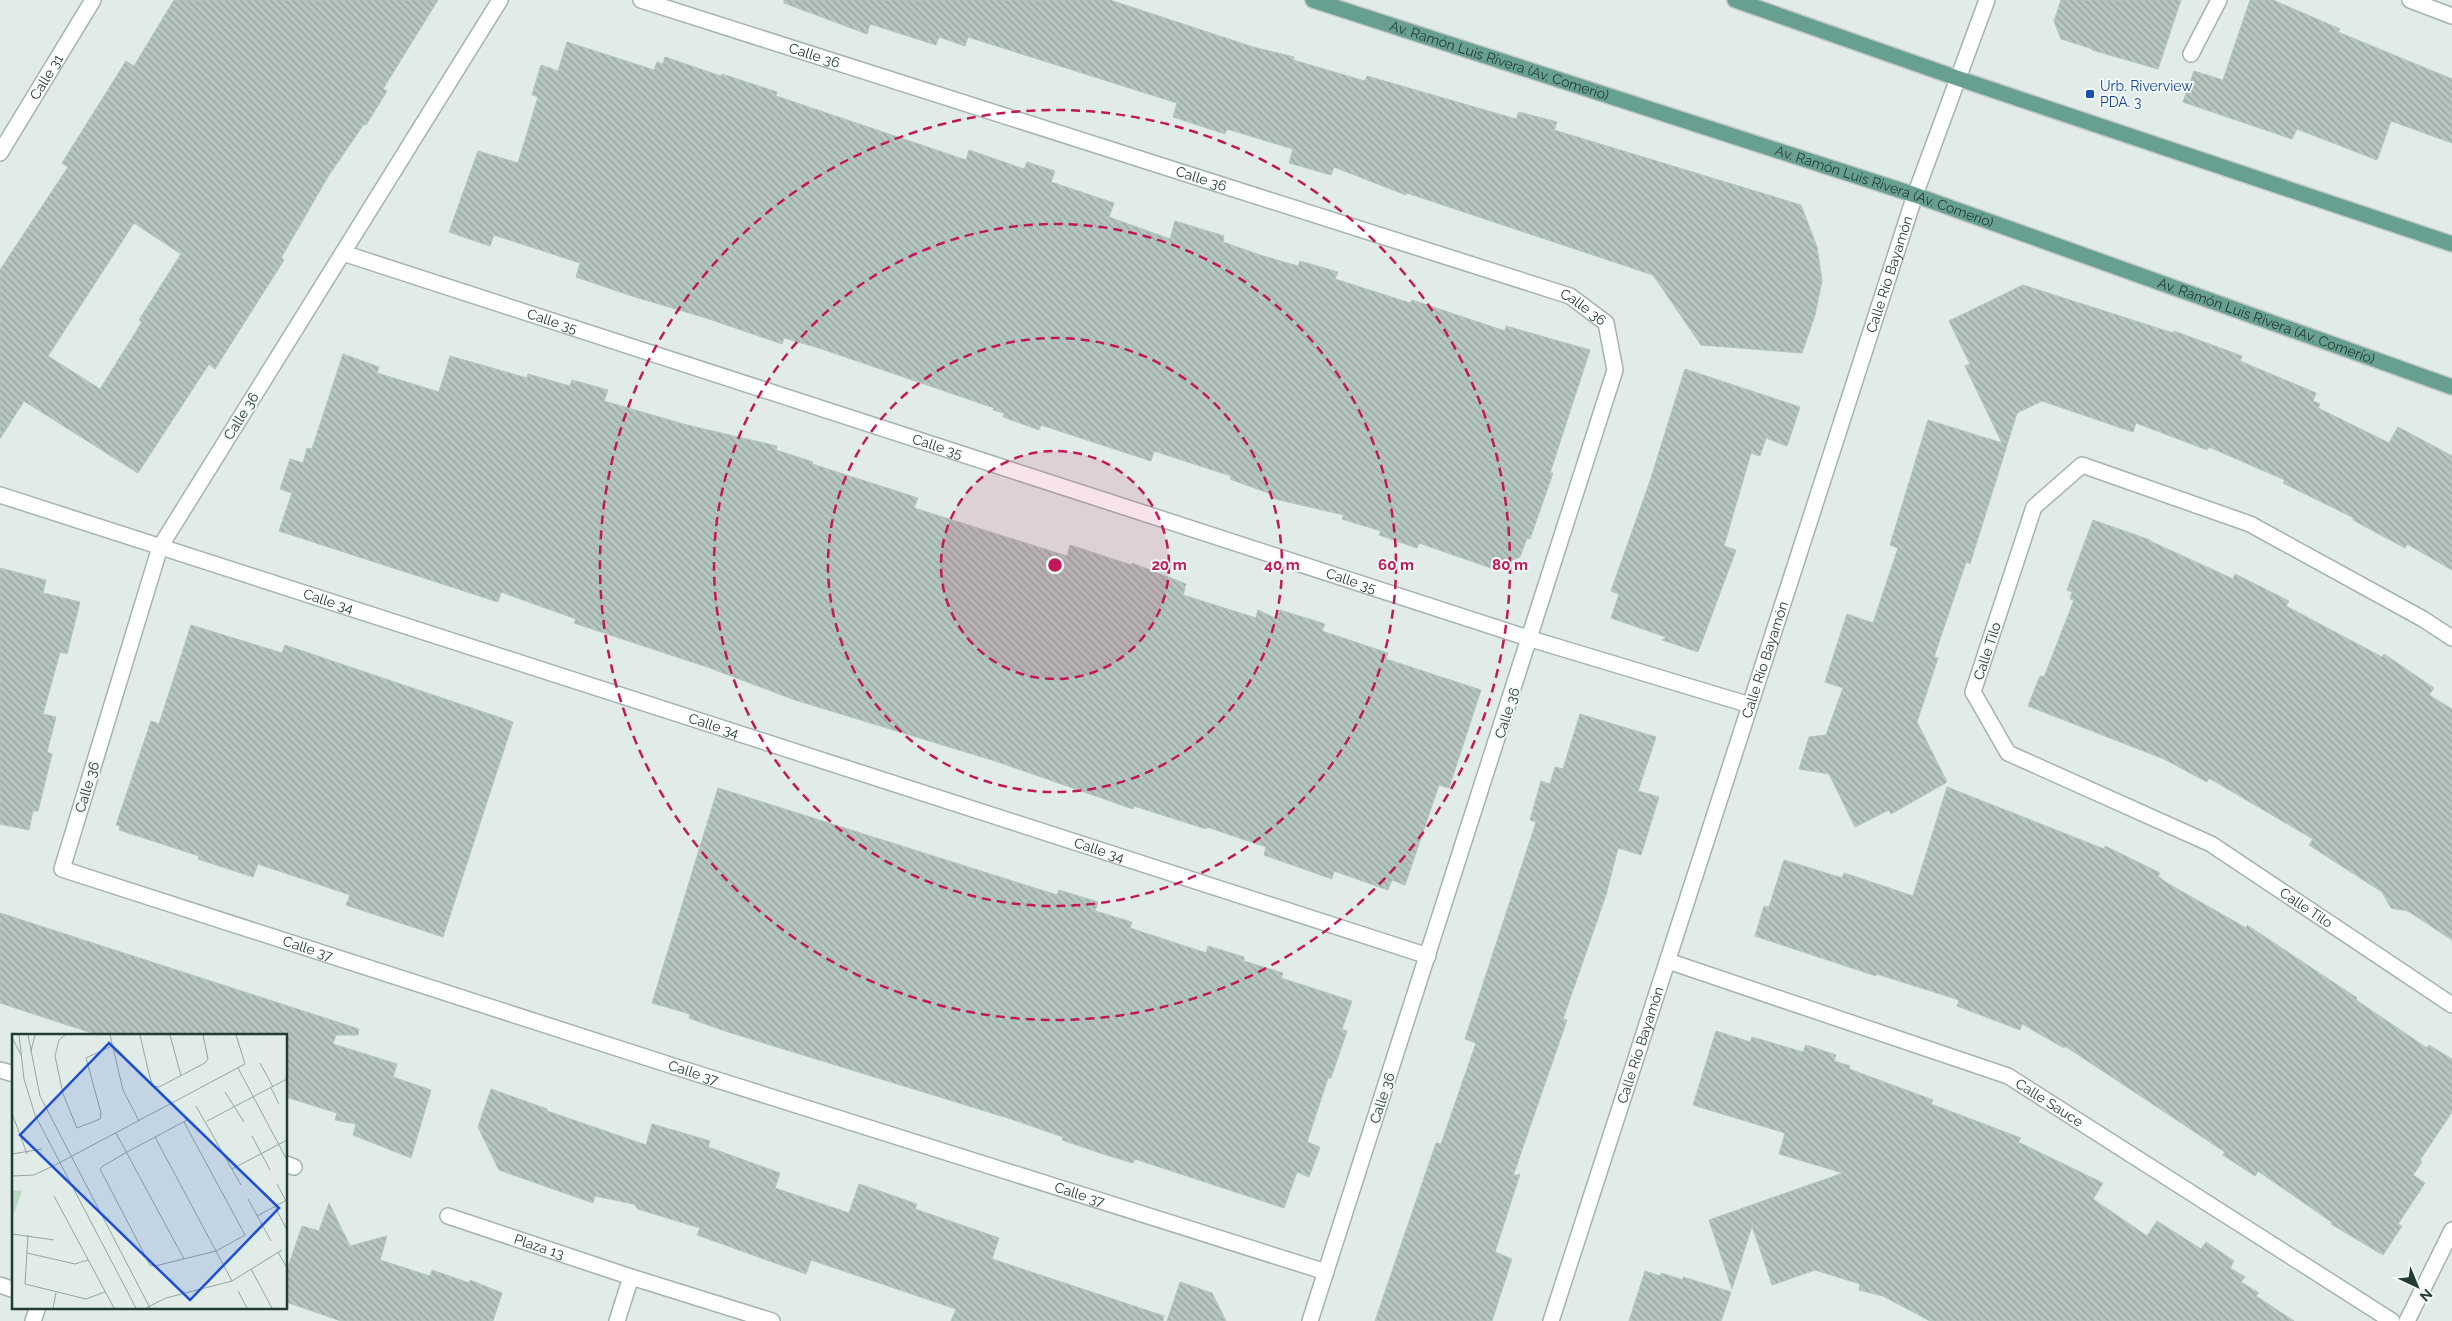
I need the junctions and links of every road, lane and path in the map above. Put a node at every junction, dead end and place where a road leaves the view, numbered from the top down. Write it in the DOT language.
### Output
graph roads {
  1 [pos="93,0"];
  2 [pos="500,0"];
  3 [pos="641,0"];
  4 [pos="1313,0"];
  5 [pos="1735,0"];
  6 [pos="1987,0"];
  7 [pos="2219,0"];
  8 [pos="2410,0"];
  9 [pos="2452,16"];
  10 [pos="2191,54"];
  11 [pos="1957,78"];
  12 [pos="0,153"];
  13 [pos="1915,195"];
  14 [pos="2452,244"];
  15 [pos="343,253"];
  16 [pos="2452,387"];
  17 [pos="0,495"];
  18 [pos="160,547"];
  19 [pos="2452,638"];
  20 [pos="1531,639"];
  21 [pos="1750,705"];
  22 [pos="62,869"];
  23 [pos="1428,956"];
  24 [pos="1668,961"];
  25 [pos="2452,1005"];
  26 [pos="448,1216"];
  27 [pos="2452,1230"];
  28 [pos="1326,1272"];
  29 [pos="631,1277"];
  30 [pos="38,1308"];
  31 [pos="34,1321"];
  32 [pos="617,1321"];
  33 [pos="772,1321"];
  34 [pos="1310,1321"];
  35 [pos="1551,1321"];
  36 [pos="2392,1321"];
  37 [pos="2407,1321"];
  1 -- 12 [label="street, Calle 31"];
  2 -- 15 [label="street, Calle 36"];
  3 -- 20 [label="street, Calle 36"];
  4 -- 13 [label="main road, Av. Ramón Luis Rivera (Av. Comerío)"];
  5 -- 11 [label="main road"];
  6 -- 11 [label="street, Calle Río Bayamón"];
  7 -- 10 [label="street"];
  8 -- 9 [label="street"];
  11 -- 13 [label="street, Calle Río Bayamón"];
  11 -- 14 [label="main road"];
  13 -- 16 [label="main road, Av. Ramón Luis Rivera (Av. Comerío)"];
  13 -- 21 [label="street, Calle Río Bayamón"];
  15 -- 18 [label="street, Calle 36"];
  15 -- 20 [label="street, Calle 35"];
  17 -- 18 [label="street, Calle 34"];
  18 -- 22 [label="street, Calle 36"];
  18 -- 23 [label="street, Calle 34"];
  19 -- 25 [label="street, Calle Tilo"];
  20 -- 21 [label="street, Calle 35"];
  20 -- 23 [label="street, Calle 36"];
  21 -- 24 [label="street, Calle Río Bayamón"];
  22 -- 28 [label="street, Calle 37"];
  23 -- 28 [label="street, Calle 36"];
  24 -- 35 [label="street, Calle Río Bayamón"];
  24 -- 36 [label="street, Calle Sauce"];
  26 -- 29 [label="street, Plaza 13"];
  27 -- 37 [label="street"];
  28 -- 34 [label="street, Calle 36"];
  29 -- 32 [label="street"];
  29 -- 33 [label="street, Plaza 13"];
  30 -- 31 [label="street"];
}
